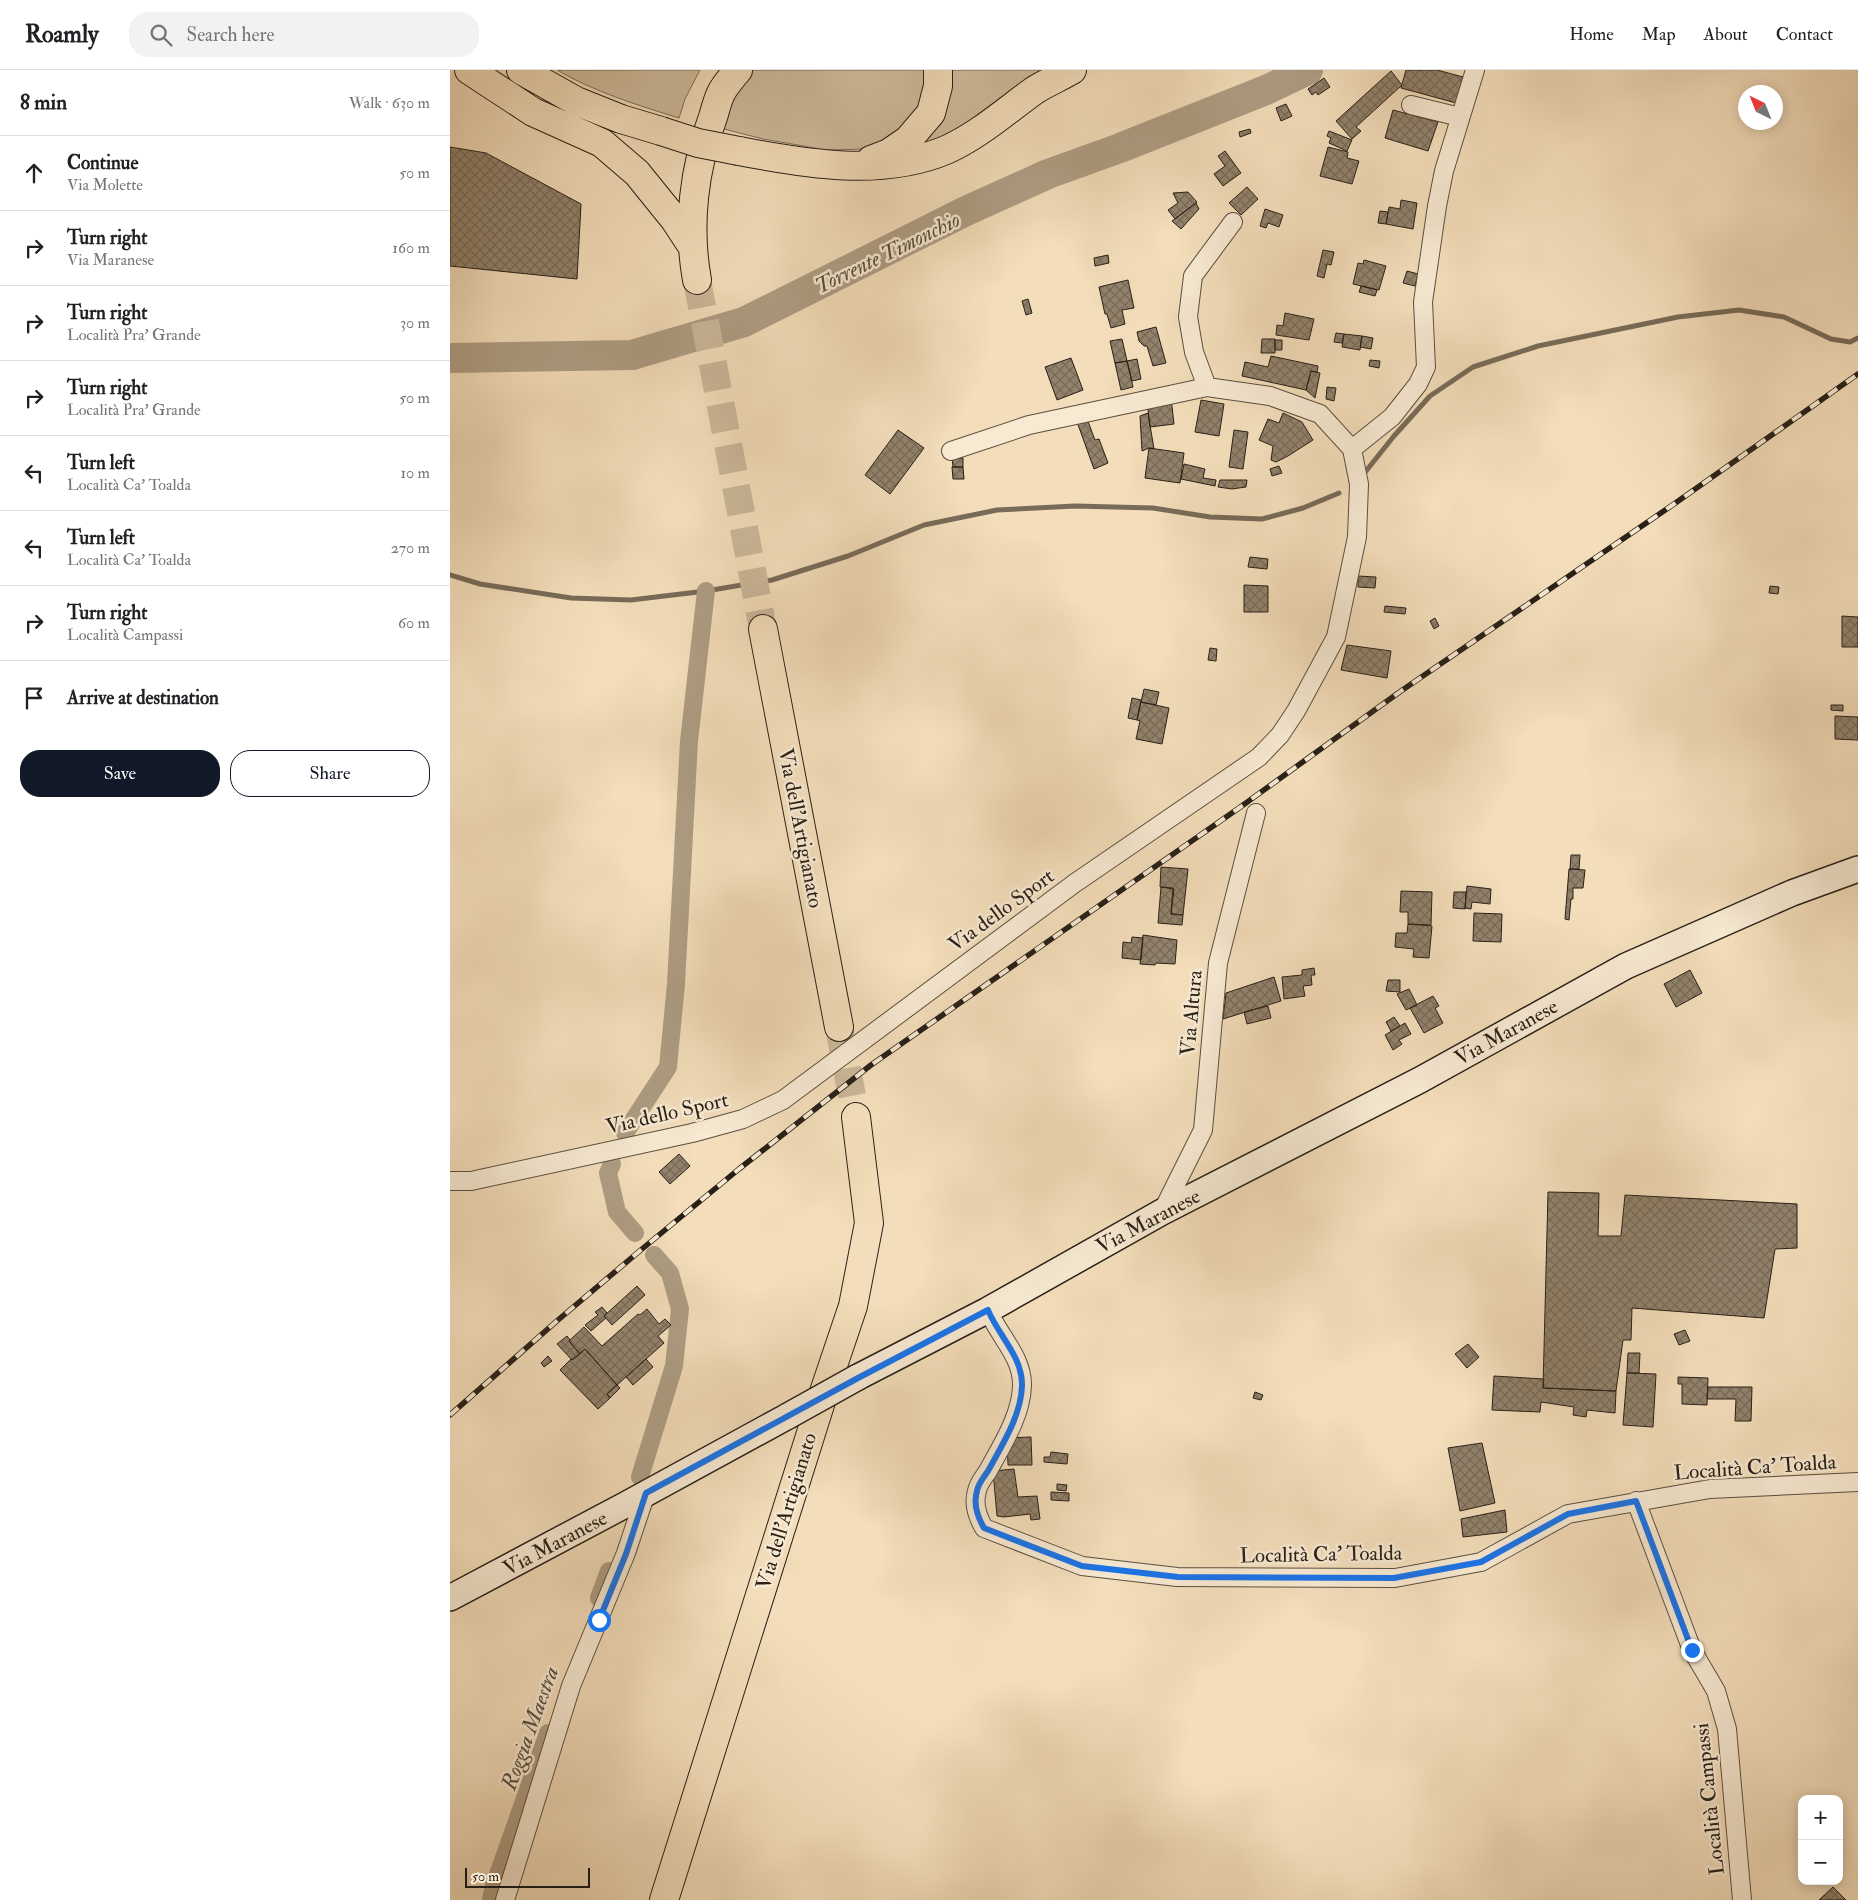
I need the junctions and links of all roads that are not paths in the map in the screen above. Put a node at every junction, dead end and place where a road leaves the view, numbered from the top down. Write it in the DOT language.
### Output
graph roads {
  1 [pos="469,70"];
  2 [pos="521,70"];
  3 [pos="718,70"];
  4 [pos="738,70"];
  5 [pos="938,70"];
  6 [pos="1072,70"];
  7 [pos="1475,70"];
  8 [pos="1411,105"];
  9 [pos="1460,117"];
  10 [pos="858,165"];
  11 [pos="1233,222"];
  12 [pos="693,261"];
  13 [pos="1207,387"];
  14 [pos="951,451"];
  15 [pos="1354,457"];
  16 [pos="763,629"];
  17 [pos="1256,814"];
  18 [pos="1858,868"];
  19 [pos="839,1027"];
  20 [pos="856,1117"];
  21 [pos="450,1181"];
  22 [pos="1162,1212"];
  23 [pos="988,1310"];
  24 [pos="1858,1482"];
  25 [pos="646,1493"];
  26 [pos="1636,1501"];
  27 [pos="450,1598"];
  28 [pos="505,1900"];
  29 [pos="664,1900"];
  30 [pos="1742,1900"];
  1 -- 12 [label="highway"];
  2 -- 10 [label="highway, bridge"];
  3 -- 12 [label="highway"];
  4 -- 12 [label="highway"];
  5 -- 10 [label="highway"];
  6 -- 10 [label="highway"];
  7 -- 9 [label="street"];
  8 -- 9 [label="street"];
  9 -- 15 [label="street"];
  11 -- 13 [label="street"];
  13 -- 14 [label="street"];
  13 -- 15 [label="street"];
  15 -- 21 [label="street, Via dello Sport"];
  16 -- 19 [label="highway, Via dell'Artigianato"];
  17 -- 22 [label="street, Via Altura"];
  18 -- 22 [label="main road, Via Maranese"];
  20 -- 29 [label="highway, Via dell'Artigianato"];
  22 -- 23 [label="main road, Via Maranese"];
  23 -- 25 [label="main road, Via Maranese, bridge"];
  23 -- 26 [label="street, Località Ca' Toalda"];
  24 -- 26 [label="street, Località Ca' Toalda"];
  25 -- 27 [label="main road, Via Maranese"];
  25 -- 28 [label="street"];
  26 -- 30 [label="street, Località Campassi"];
}
